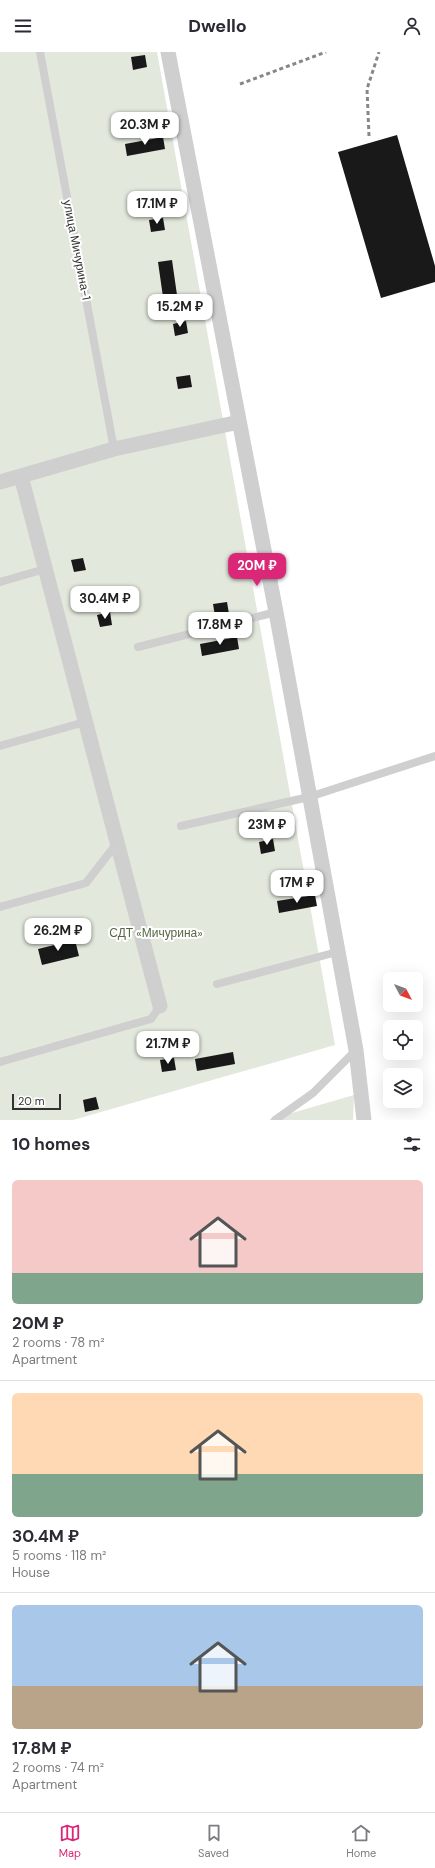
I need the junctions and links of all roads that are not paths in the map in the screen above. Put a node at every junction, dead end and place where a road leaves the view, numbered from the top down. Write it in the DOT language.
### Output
graph roads {
  1 [pos="40,52"];
  2 [pos="168,52"];
  3 [pos="239,422"];
  4 [pos="114,448"];
  5 [pos="21,476"];
  6 [pos="0,482"];
  7 [pos="45,569"];
  8 [pos="0,582"];
  9 [pos="276,612"];
  10 [pos="138,647"];
  11 [pos="86,722"];
  12 [pos="0,746"];
  13 [pos="435,756"];
  14 [pos="309,797"];
  15 [pos="181,826"];
  16 [pos="117,843"];
  17 [pos="0,906"];
  18 [pos="338,952"];
  19 [pos="217,984"];
  20 [pos="160,1006"];
  21 [pos="356,1050"];
  22 [pos="0,1062"];
  23 [pos="275,1120"];
  24 [pos="364,1120"];
  1 -- 4 [label="lane, улица Мичурина-1"];
  2 -- 3 [label="street"];
  3 -- 4 [label="street"];
  3 -- 9 [label="street"];
  4 -- 5 [label="street"];
  5 -- 6 [label="street"];
  5 -- 7 [label="street"];
  7 -- 8 [label="lane"];
  7 -- 11 [label="street"];
  9 -- 10 [label="lane"];
  9 -- 14 [label="street"];
  11 -- 12 [label="lane"];
  11 -- 16 [label="street"];
  13 -- 14 [label="lane"];
  14 -- 15 [label="lane"];
  14 -- 18 [label="street"];
  16 -- 17 [label="lane"];
  16 -- 20 [label="street"];
  18 -- 19 [label="lane"];
  18 -- 21 [label="street"];
  20 -- 22 [label="lane"];
  21 -- 23 [label="lane"];
  21 -- 24 [label="street"];
}
